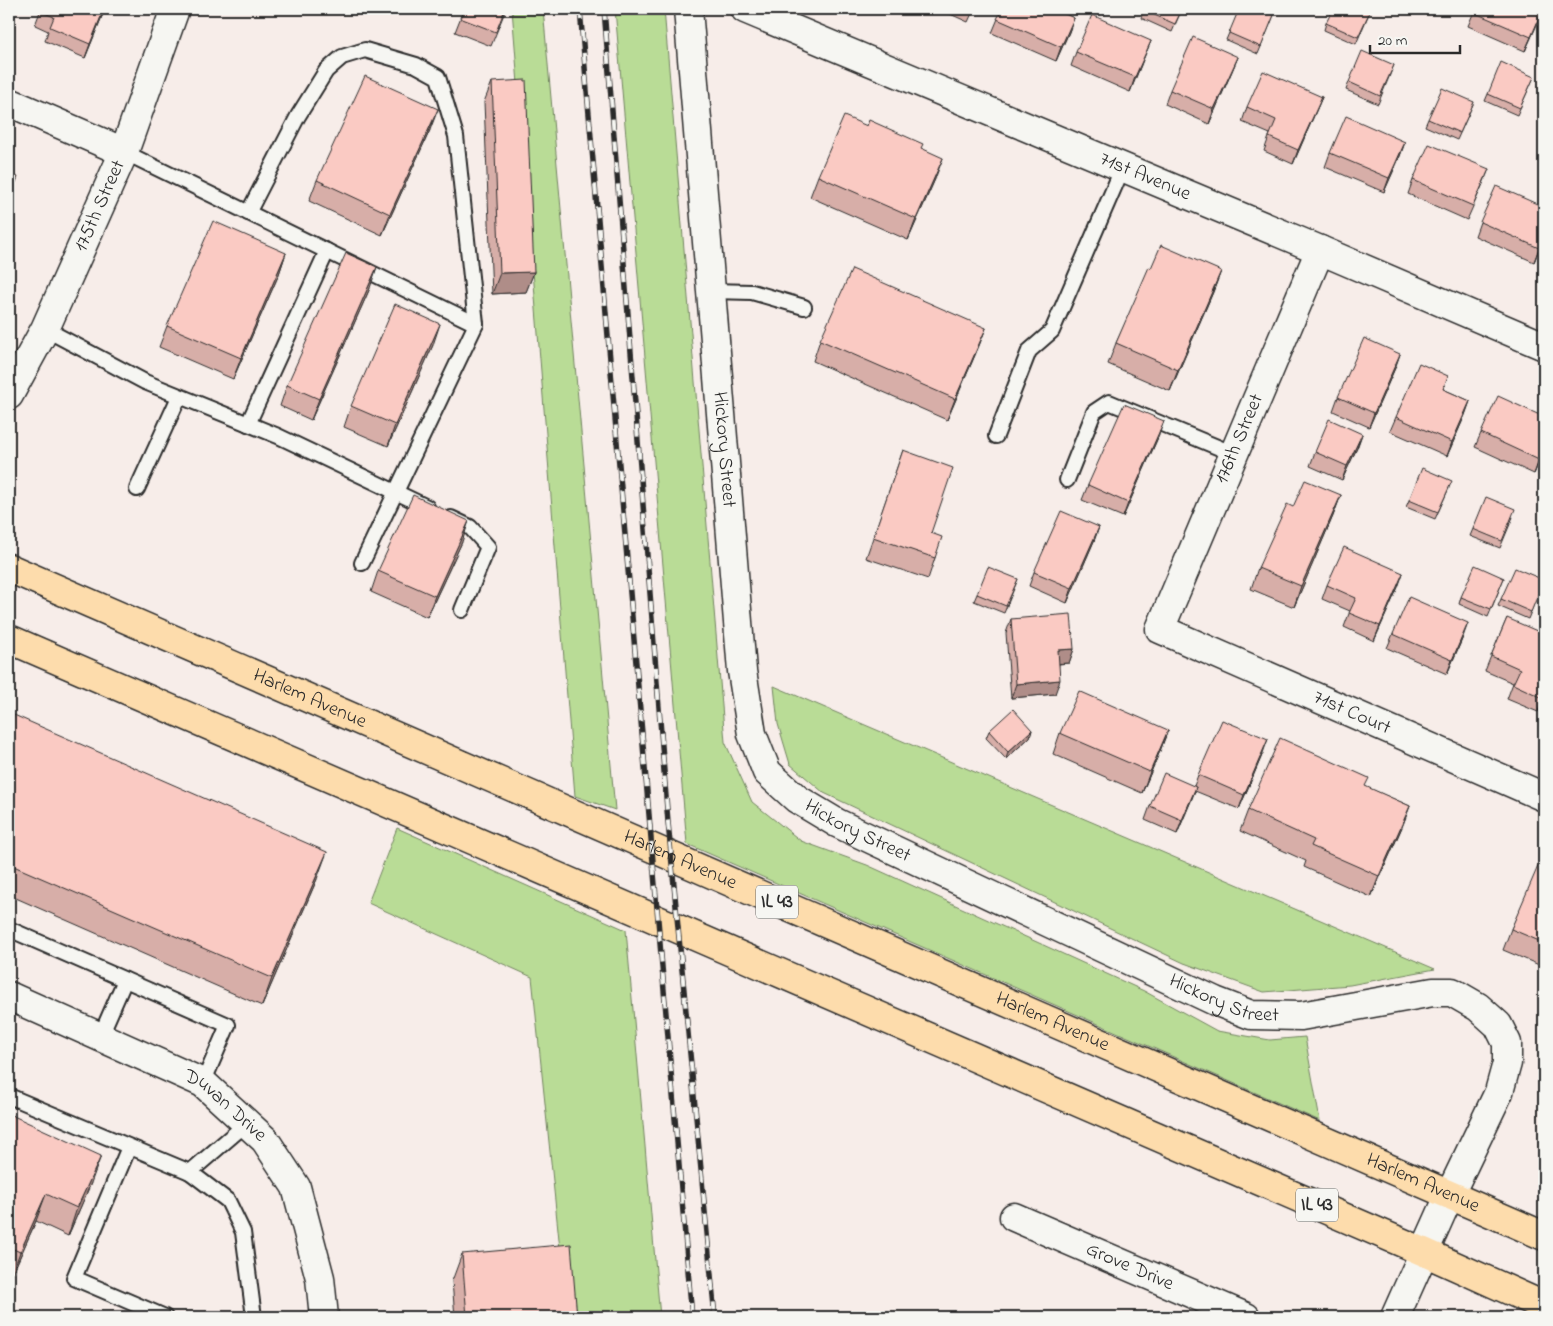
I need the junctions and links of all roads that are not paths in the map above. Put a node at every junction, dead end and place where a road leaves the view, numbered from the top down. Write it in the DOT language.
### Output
graph roads {
  1 [pos="175,9"];
  2 [pos="688,9"];
  3 [pos="746,9"];
  4 [pos="9,102"];
  5 [pos="124,152"];
  6 [pos="1123,167"];
  7 [pos="248,213"];
  8 [pos="1320,250"];
  9 [pos="327,251"];
  10 [pos="711,291"];
  11 [pos="804,307"];
  12 [pos="476,324"];
  13 [pos="45,329"];
  14 [pos="1544,346"];
  15 [pos="9,395"];
  16 [pos="179,397"];
  17 [pos="248,424"];
  18 [pos="996,436"];
  19 [pos="1234,454"];
  20 [pos="1067,480"];
  21 [pos="137,489"];
  22 [pos="396,493"];
  23 [pos="362,563"];
  24 [pos="9,568"];
  25 [pos="462,610"];
  26 [pos="1160,629"];
  27 [pos="9,639"];
  28 [pos="1544,797"];
  29 [pos="9,929"];
  30 [pos="125,980"];
  31 [pos="9,996"];
  32 [pos="100,1037"];
  33 [pos="203,1083"];
  34 [pos="9,1096"];
  35 [pos="247,1123"];
  36 [pos="129,1147"];
  37 [pos="190,1172"];
  38 [pos="1450,1194"];
  39 [pos="1014,1217"];
  40 [pos="1544,1236"];
  41 [pos="1424,1252"];
  42 [pos="1544,1306"];
  43 [pos="165,1317"];
  44 [pos="254,1317"];
  45 [pos="324,1317"];
  46 [pos="1246,1317"];
  47 [pos="1395,1317"];
  1 -- 5 [label="street, 175th Street"];
  2 -- 10 [label="street, Hickory Street"];
  3 -- 6 [label="street, 71st Avenue"];
  4 -- 5 [label="street"];
  5 -- 7 [label="lane"];
  5 -- 13 [label="street, 175th Street"];
  6 -- 8 [label="street, 71st Avenue"];
  6 -- 18 [label="lane"];
  7 -- 9 [label="lane"];
  7 -- 12 [label="lane"];
  8 -- 14 [label="street, 71st Avenue"];
  8 -- 19 [label="street, 176th Street"];
  9 -- 12 [label="lane"];
  9 -- 17 [label="lane"];
  10 -- 11 [label="lane"];
  10 -- 38 [label="street, Hickory Street"];
  12 -- 22 [label="lane"];
  13 -- 15 [label="street, 175th Street"];
  13 -- 16 [label="lane"];
  16 -- 17 [label="lane"];
  16 -- 21 [label="lane"];
  17 -- 22 [label="lane"];
  19 -- 20 [label="lane"];
  19 -- 26 [label="street, 176th Street"];
  22 -- 23 [label="lane"];
  22 -- 25 [label="lane"];
  24 -- 38 [label="main road, Harlem Avenue / IL 43"];
  26 -- 28 [label="street, 71st Court"];
  27 -- 41 [label="main road, IL 43"];
  29 -- 30 [label="lane"];
  30 -- 32 [label="lane"];
  30 -- 33 [label="lane"];
  31 -- 32 [label="street, Duvan Drive"];
  32 -- 33 [label="street, Duvan Drive"];
  33 -- 35 [label="street, Duvan Drive"];
  34 -- 36 [label="lane"];
  35 -- 37 [label="lane"];
  35 -- 45 [label="street, Duvan Drive"];
  36 -- 37 [label="lane"];
  36 -- 43 [label="lane"];
  37 -- 44 [label="lane"];
  38 -- 40 [label="main road, Harlem Avenue / IL 43"];
  38 -- 41 [label="street, Hickory Street"];
  39 -- 46 [label="street, Grove Drive"];
  41 -- 42 [label="main road, IL 43"];
  41 -- 47 [label="street, Hickory Street"];
}
